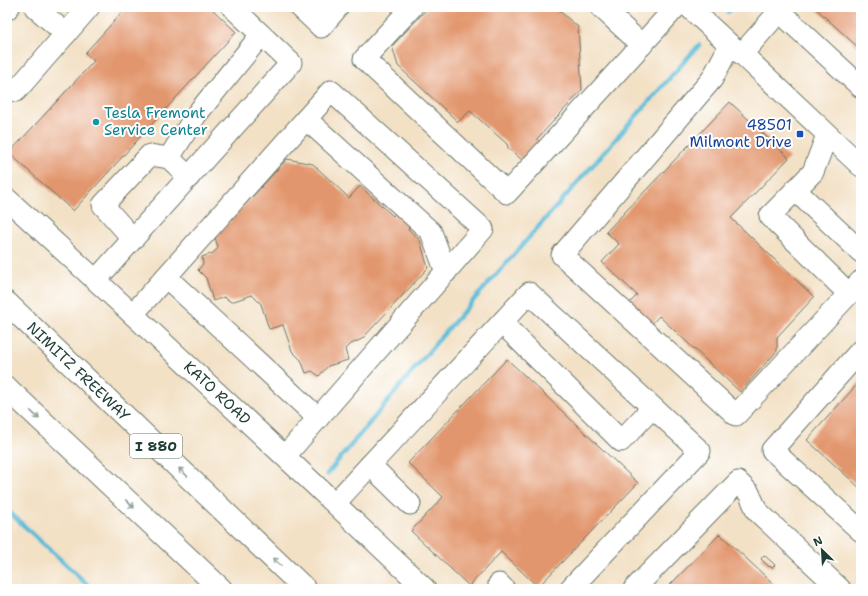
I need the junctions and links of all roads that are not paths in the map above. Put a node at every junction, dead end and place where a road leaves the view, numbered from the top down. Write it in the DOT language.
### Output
graph roads {
  1 [pos="36,7"];
  2 [pos="89,7"];
  3 [pos="232,7"];
  4 [pos="300,7"];
  5 [pos="338,7"];
  6 [pos="412,7"];
  7 [pos="601,7"];
  8 [pos="676,7"];
  9 [pos="689,7"];
  10 [pos="781,9"];
  11 [pos="66,34"];
  12 [pos="261,35"];
  13 [pos="642,45"];
  14 [pos="736,49"];
  15 [pos="861,87"];
  16 [pos="16,91"];
  17 [pos="306,119"];
  18 [pos="827,134"];
  19 [pos="169,158"];
  20 [pos="861,166"];
  21 [pos="189,177"];
  22 [pos="795,190"];
  23 [pos="7,199"];
  24 [pos="133,239"];
  25 [pos="861,252"];
  26 [pos="446,272"];
  27 [pos="166,277"];
  28 [pos="96,280"];
  29 [pos="855,288"];
  30 [pos="7,303"];
  31 [pos="133,314"];
  32 [pos="502,323"];
  33 [pos="861,350"];
  34 [pos="7,388"];
  35 [pos="652,408"];
  36 [pos="318,418"];
  37 [pos="285,456"];
  38 [pos="370,465"];
  39 [pos="335,503"];
  40 [pos="410,504"];
  41 [pos="861,532"];
  42 [pos="221,589"];
  43 [pos="305,589"];
  44 [pos="425,589"];
  45 [pos="570,589"];
  46 [pos="634,589"];
  47 [pos="840,589"];
  1 -- 11 [label="street"];
  2 -- 11 [label="street"];
  3 -- 12 [label="street"];
  4 -- 5 [label="street"];
  6 -- 13 [label="street"];
  7 -- 13 [label="street"];
  8 -- 13 [label="street"];
  9 -- 14 [label="street"];
  10 -- 14 [label="street"];
  10 -- 15 [label="street"];
  11 -- 16 [label="street"];
  12 -- 19 [label="street"];
  12 -- 21 [label="street"];
  14 -- 18 [label="street"];
  14 -- 29 [label="street"];
  17 -- 26 [label="street"];
  17 -- 26 [label="street"];
  17 -- 27 [label="street"];
  18 -- 20 [label="street"];
  18 -- 22 [label="street"];
  19 -- 21 [label="street"];
  19 -- 24 [label="street"];
  21 -- 24 [label="street"];
  22 -- 25 [label="street"];
  22 -- 29 [label="street"];
  23 -- 28 [label="street, KATO ROAD"];
  24 -- 28 [label="street"];
  26 -- 36 [label="street"];
  27 -- 31 [label="street"];
  27 -- 36 [label="street"];
  28 -- 31 [label="street, KATO ROAD"];
  43 -- 30 [label="highway, NIMITZ FREEWAY / I 880, one-way"];
  31 -- 37 [label="street, KATO ROAD"];
  32 -- 35 [label="street"];
  32 -- 35 [label="street"];
  32 -- 38 [label="street"];
  33 -- 41 [label="street"];
  34 -- 42 [label="highway, one-way"];
  35 -- 45 [label="street"];
  36 -- 37 [label="street"];
  37 -- 39 [label="street, KATO ROAD"];
  38 -- 39 [label="street"];
  38 -- 40 [label="street"];
  39 -- 44 [label="street, KATO ROAD"];
  46 -- 47 [label="street"];
}
